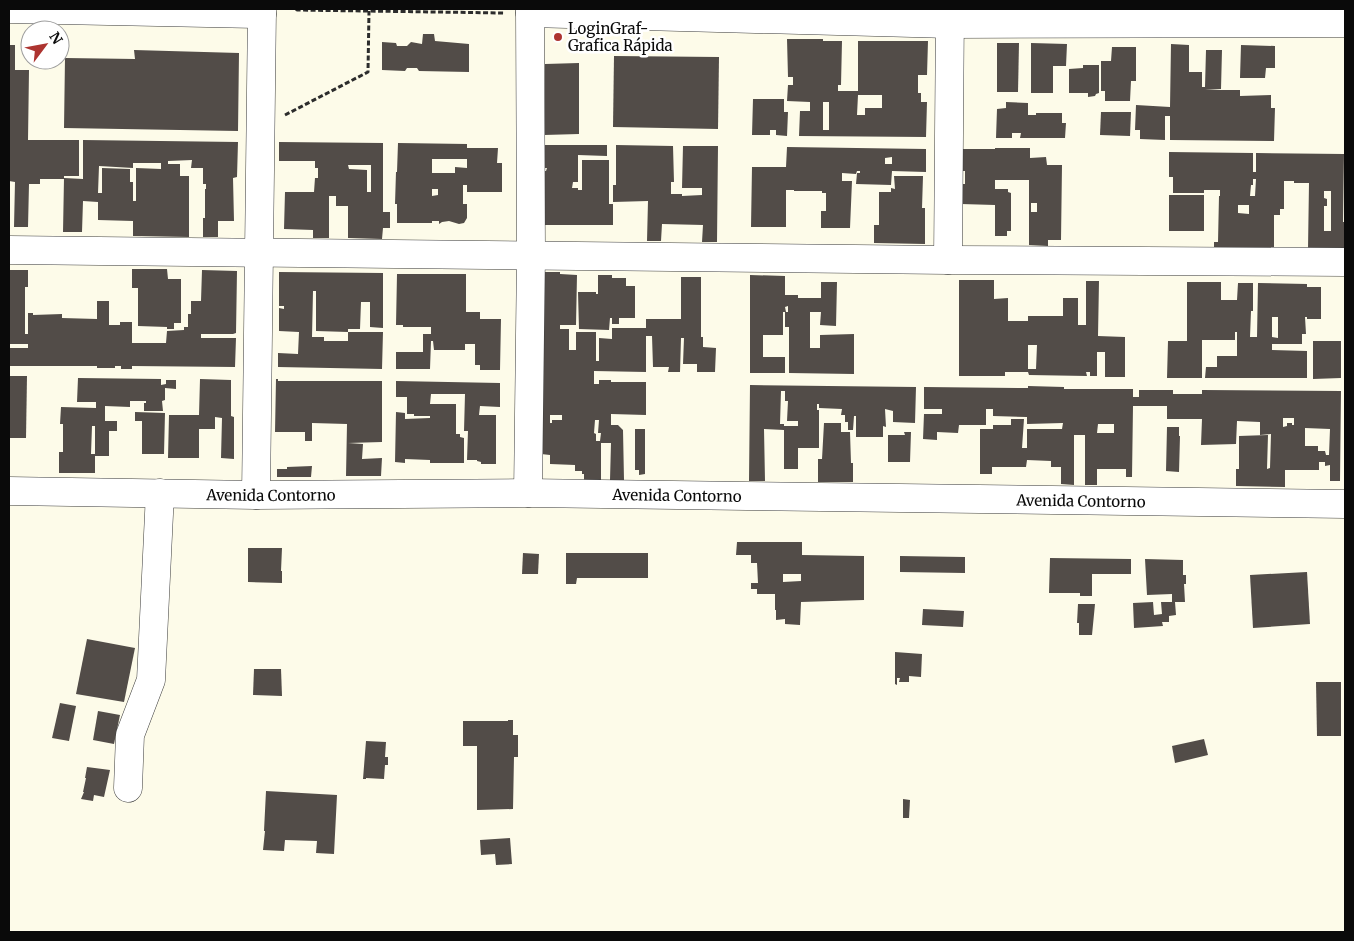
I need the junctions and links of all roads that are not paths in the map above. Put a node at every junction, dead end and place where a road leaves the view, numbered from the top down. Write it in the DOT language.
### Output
graph roads {
  1 [pos="9,9"];
  2 [pos="262,11"];
  3 [pos="530,11"];
  4 [pos="950,16"];
  5 [pos="1175,16"];
  6 [pos="1345,23"];
  7 [pos="9,250"];
  8 [pos="259,253"];
  9 [pos="531,255"];
  10 [pos="948,260"];
  11 [pos="1345,262"];
  12 [pos="9,491"];
  13 [pos="160,493"];
  14 [pos="528,493"];
  15 [pos="256,494"];
  16 [pos="1345,504"];
  17 [pos="128,788"];
  1 -- 2 [label="street"];
  2 -- 8 [label="street"];
  3 -- 4 [label="street"];
  3 -- 9 [label="street"];
  4 -- 5 [label="street"];
  4 -- 10 [label="street"];
  5 -- 6 [label="street"];
  7 -- 8 [label="street"];
  8 -- 9 [label="street"];
  8 -- 15 [label="street"];
  9 -- 10 [label="street"];
  9 -- 14 [label="street"];
  10 -- 11 [label="street"];
  12 -- 13 [label="street, Avenida Contorno"];
  13 -- 15 [label="street, Avenida Contorno"];
  13 -- 17 [label="street"];
  14 -- 15 [label="street, Avenida Contorno"];
  14 -- 16 [label="street, Avenida Contorno"];
}
